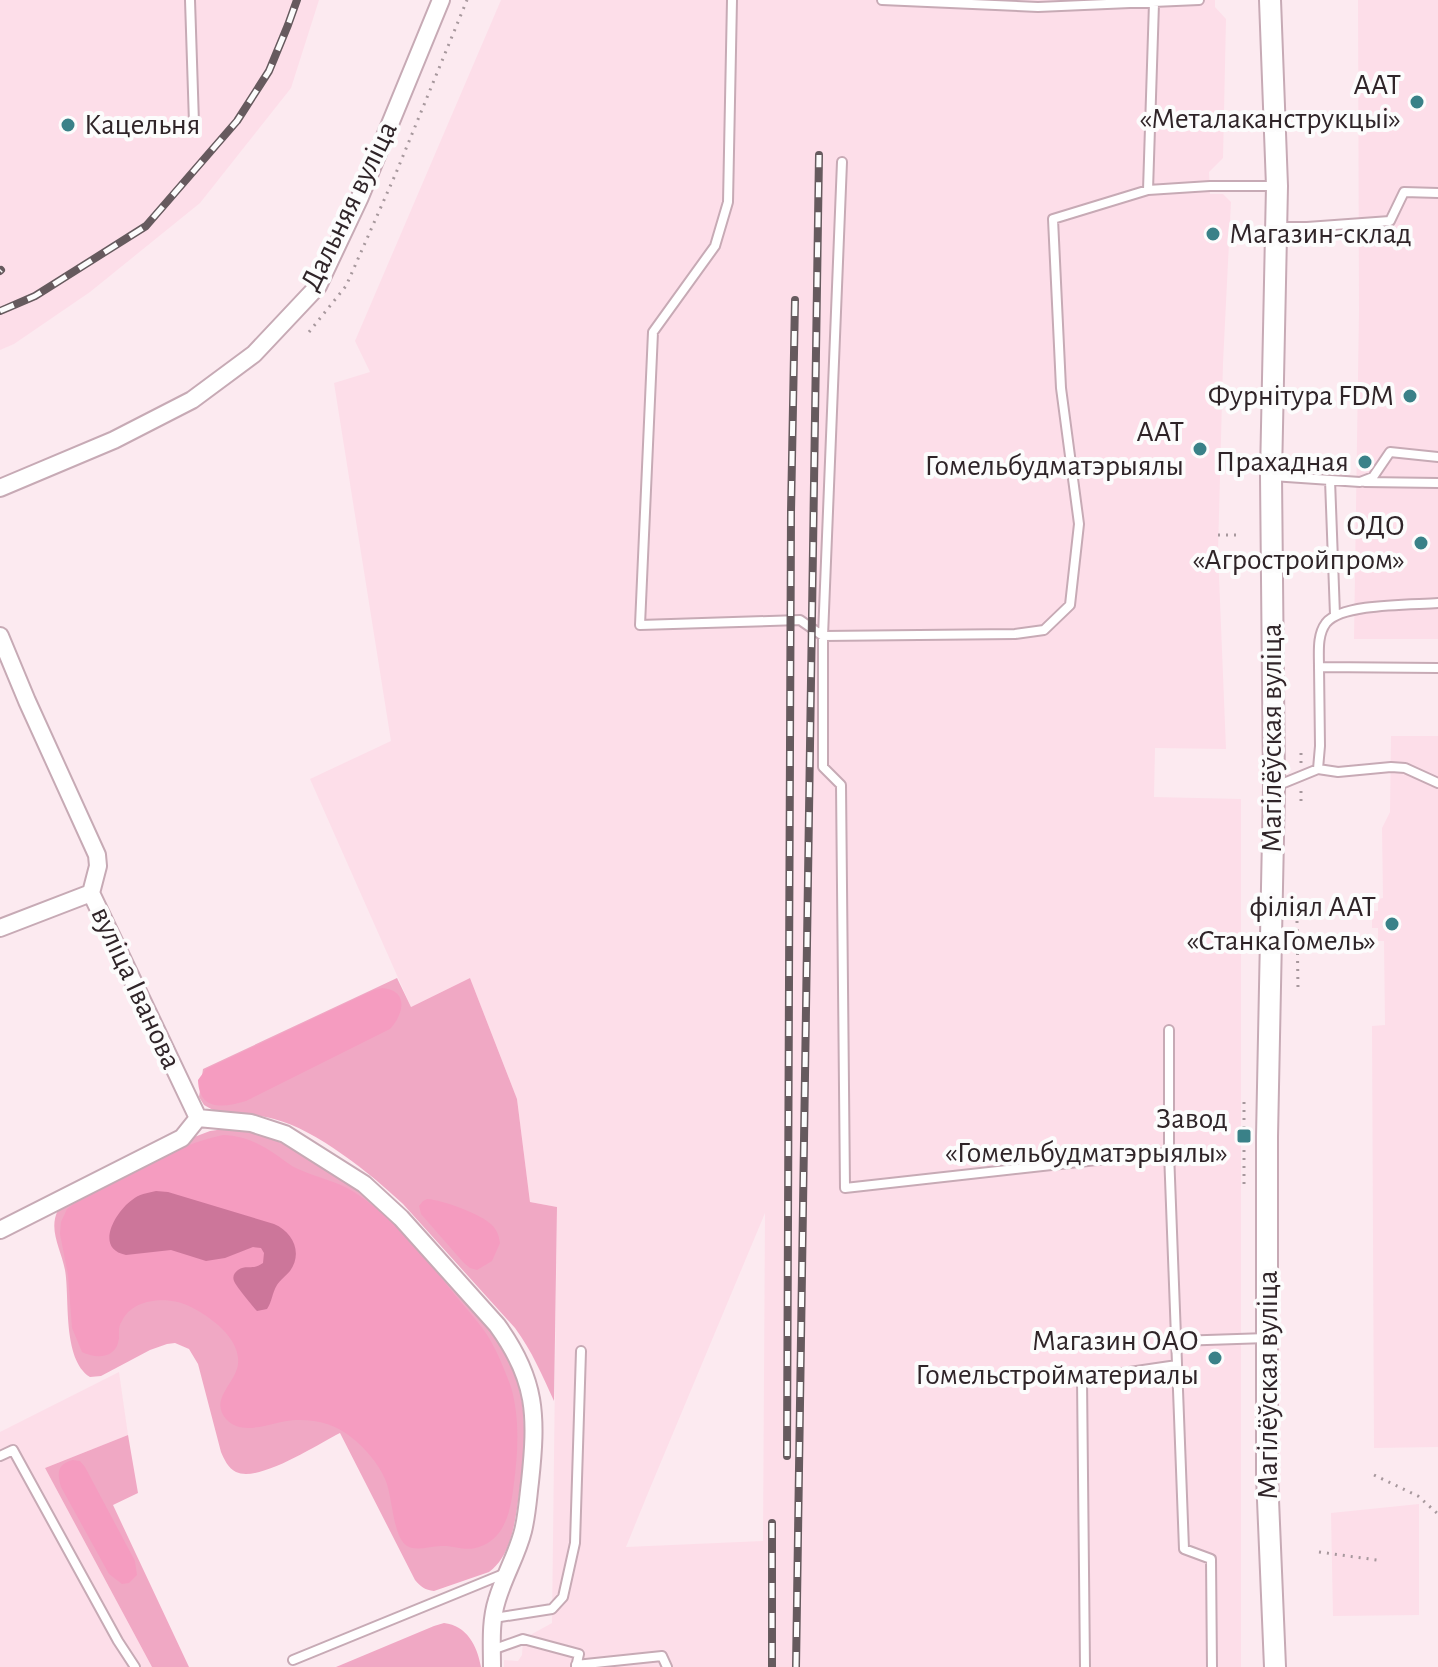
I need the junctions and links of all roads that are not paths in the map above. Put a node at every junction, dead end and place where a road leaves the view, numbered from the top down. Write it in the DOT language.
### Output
graph roads {
  1 [pos="190,0"];
  2 [pos="441,0"];
  3 [pos="732,0"];
  4 [pos="882,0"];
  5 [pos="1199,0"];
  6 [pos="1270,0"];
  7 [pos="1154,3"];
  8 [pos="194,123"];
  9 [pos="842,162"];
  10 [pos="1277,186"];
  11 [pos="1148,190"];
  12 [pos="1438,193"];
  13 [pos="1275,227"];
  14 [pos="1438,457"];
  15 [pos="1271,475"];
  16 [pos="1330,480"];
  17 [pos="1360,482"];
  18 [pos="1438,483"];
  19 [pos="0,488"];
  20 [pos="1438,603"];
  21 [pos="1335,615"];
  22 [pos="0,636"];
  23 [pos="823,636"];
  24 [pos="1319,667"];
  25 [pos="1438,668"];
  26 [pos="1318,769"];
  27 [pos="1438,783"];
  28 [pos="1274,787"];
  29 [pos="91,893"];
  30 [pos="0,928"];
  31 [pos="1169,1030"];
  32 [pos="198,1118"];
  33 [pos="1169,1152"];
  34 [pos="0,1230"];
  35 [pos="1268,1338"];
  36 [pos="1177,1341"];
  37 [pos="581,1351"];
  38 [pos="1177,1365"];
  39 [pos="0,1456"];
  40 [pos="507,1572"];
  41 [pos="493,1619"];
  42 [pos="492,1659"];
  43 [pos="293,1660"];
  44 [pos="576,1666"];
  45 [pos="135,1667"];
  46 [pos="667,1667"];
  47 [pos="1085,1667"];
  48 [pos="1212,1667"];
  49 [pos="1275,1667"];
  1 -- 8 [label="lane"];
  2 -- 19 [label="street, Дальняя вуліца"];
  3 -- 23 [label="lane"];
  4 -- 7 [label="lane"];
  5 -- 7 [label="lane"];
  6 -- 10 [label="street, Магілёўская вуліца"];
  7 -- 11 [label="lane"];
  9 -- 23 [label="lane"];
  10 -- 11 [label="lane"];
  10 -- 13 [label="street, Магілёўская вуліца"];
  11 -- 23 [label="lane"];
  12 -- 13 [label="lane"];
  13 -- 15 [label="street, Магілёўская вуліца"];
  14 -- 17 [label="lane"];
  15 -- 16 [label="lane"];
  15 -- 28 [label="street, Магілёўская вуліца"];
  16 -- 17 [label="lane"];
  16 -- 21 [label="lane"];
  17 -- 18 [label="lane"];
  20 -- 21 [label="lane"];
  21 -- 24 [label="lane"];
  22 -- 29 [label="street, вуліца Іванова"];
  23 -- 33 [label="lane"];
  24 -- 25 [label="lane"];
  24 -- 26 [label="lane"];
  26 -- 27 [label="lane"];
  26 -- 28 [label="lane"];
  28 -- 35 [label="street, Магілёўская вуліца"];
  29 -- 30 [label="street"];
  29 -- 32 [label="street, вуліца Іванова"];
  31 -- 33 [label="lane"];
  32 -- 34 [label="street"];
  32 -- 40 [label="street"];
  33 -- 36 [label="lane"];
  35 -- 36 [label="lane"];
  35 -- 49 [label="street, Магілёўская вуліца"];
  36 -- 38 [label="lane"];
  37 -- 41 [label="lane"];
  38 -- 47 [label="lane"];
  38 -- 48 [label="lane"];
  39 -- 45 [label="lane"];
  40 -- 41 [label="street"];
  40 -- 43 [label="lane"];
  41 -- 42 [label="street"];
  42 -- 44 [label="lane"];
  44 -- 46 [label="lane"];
}
